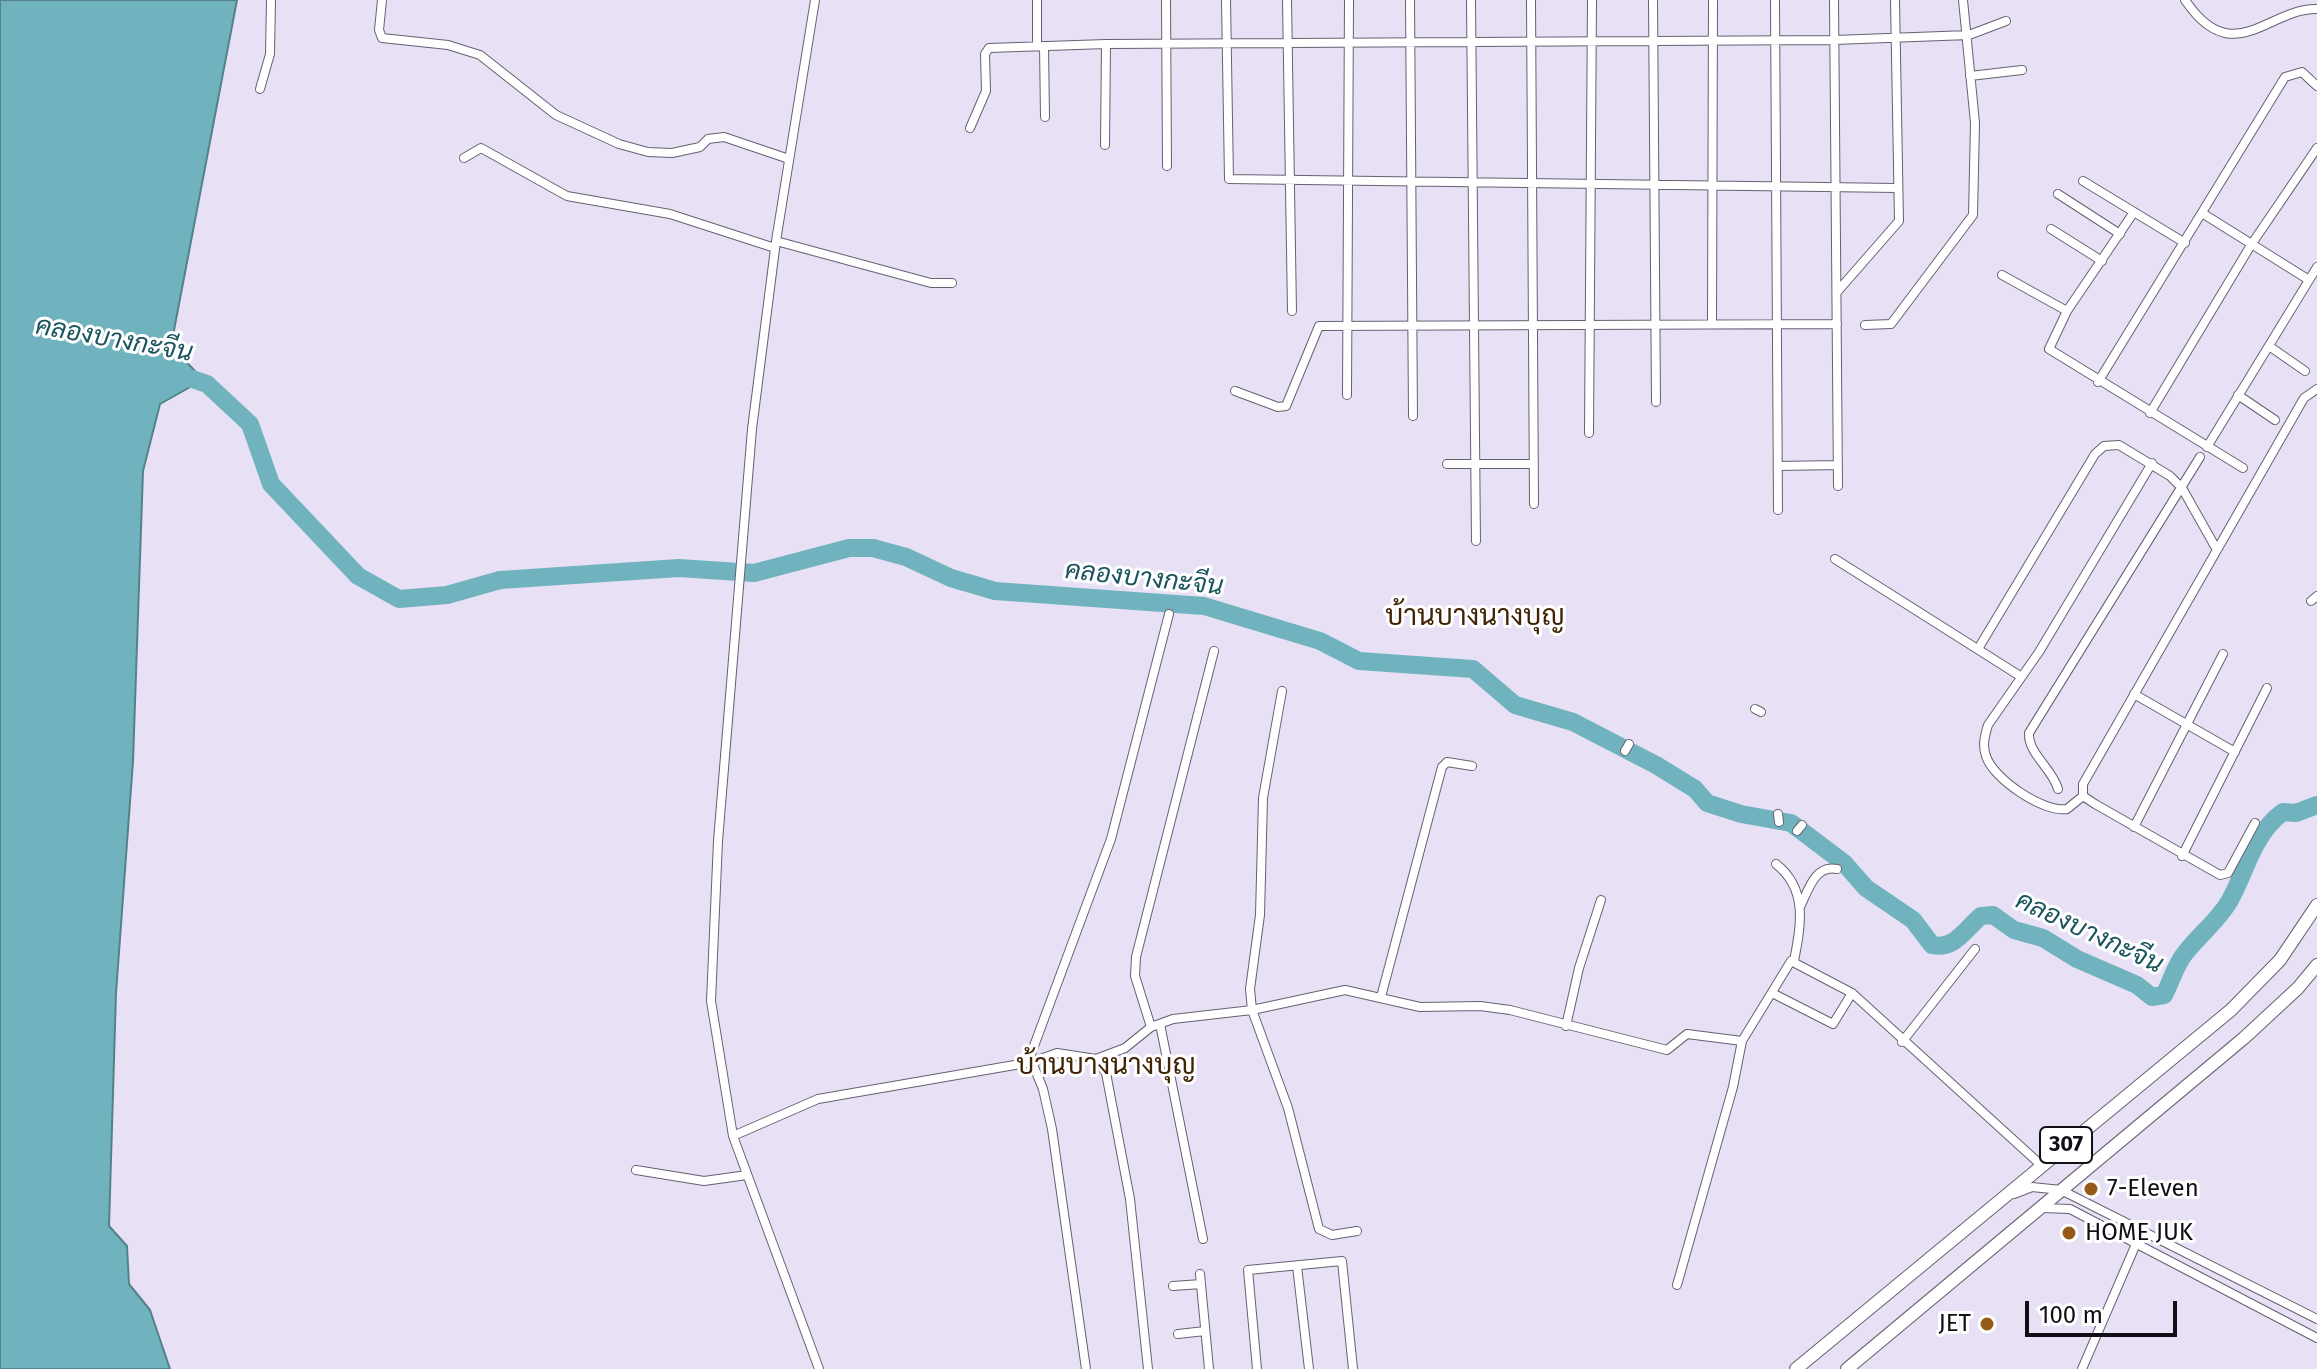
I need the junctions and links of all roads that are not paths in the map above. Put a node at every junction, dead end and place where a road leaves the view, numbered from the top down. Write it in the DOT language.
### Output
graph roads {
  1 [pos="815,0"];
  2 [pos="1037,0"];
  3 [pos="1166,0"];
  4 [pos="1226,0"];
  5 [pos="1287,0"];
  6 [pos="1349,0"];
  7 [pos="1410,0"];
  8 [pos="1471,0"];
  9 [pos="1531,0"];
  10 [pos="1592,0"];
  11 [pos="1653,0"];
  12 [pos="1713,0"];
  13 [pos="1775,0"];
  14 [pos="1834,0"];
  15 [pos="1895,0"];
  16 [pos="1963,0"];
  17 [pos="2185,0"];
  18 [pos="382,1"];
  19 [pos="271,4"];
  20 [pos="2317,9"];
  21 [pos="2006,21"];
  22 [pos="1969,35"];
  23 [pos="1895,37"];
  24 [pos="1714,39"];
  25 [pos="1531,40"];
  26 [pos="1592,40"];
  27 [pos="1653,40"];
  28 [pos="1775,40"];
  29 [pos="1834,40"];
  30 [pos="1411,41"];
  31 [pos="1471,41"];
  32 [pos="1288,42"];
  33 [pos="1349,42"];
  34 [pos="1166,43"];
  35 [pos="1227,43"];
  36 [pos="1106,44"];
  37 [pos="1041,46"];
  38 [pos="2022,70"];
  39 [pos="1970,76"];
  40 [pos="2317,86"];
  41 [pos="260,89"];
  42 [pos="1045,117"];
  43 [pos="970,128"];
  44 [pos="1105,145"];
  45 [pos="2317,148"];
  46 [pos="464,158"];
  47 [pos="789,159"];
  48 [pos="1167,166"];
  49 [pos="1288,179"];
  50 [pos="1350,180"];
  51 [pos="1411,181"];
  52 [pos="2083,181"];
  53 [pos="1472,182"];
  54 [pos="1532,183"];
  55 [pos="1593,184"];
  56 [pos="1654,185"];
  57 [pos="1714,185"];
  58 [pos="1775,186"];
  59 [pos="1837,187"];
  60 [pos="1897,188"];
  61 [pos="2058,194"];
  62 [pos="2134,212"];
  63 [pos="2202,213"];
  64 [pos="2051,229"];
  65 [pos="2120,234"];
  66 [pos="2185,243"];
  67 [pos="776,244"];
  68 [pos="2251,245"];
  69 [pos="2102,261"];
  70 [pos="2317,267"];
  71 [pos="2002,275"];
  72 [pos="2309,280"];
  73 [pos="952,283"];
  74 [pos="1837,292"];
  75 [pos="1292,311"];
  76 [pos="2067,311"];
  77 [pos="1591,324"];
  78 [pos="1656,324"];
  79 [pos="1712,324"];
  80 [pos="1837,324"];
  81 [pos="1348,325"];
  82 [pos="1415,325"];
  83 [pos="1474,325"];
  84 [pos="1534,325"];
  85 [pos="1777,325"];
  86 [pos="1865,325"];
  87 [pos="2269,346"];
  88 [pos="2305,371"];
  89 [pos="2098,382"];
  90 [pos="2317,389"];
  91 [pos="1235,391"];
  92 [pos="1347,395"];
  93 [pos="2238,395"];
  94 [pos="1656,402"];
  95 [pos="2150,413"];
  96 [pos="1413,416"];
  97 [pos="2275,420"];
  98 [pos="1589,433"];
  99 [pos="2207,447"];
  100 [pos="2200,457"];
  101 [pos="2152,463"];
  102 [pos="1447,464"];
  103 [pos="1476,464"];
  104 [pos="1534,464"];
  105 [pos="1838,465"];
  106 [pos="1778,466"];
  107 [pos="2243,468"];
  108 [pos="1838,486"];
  109 [pos="2182,488"];
  110 [pos="1534,504"];
  111 [pos="1778,510"];
  112 [pos="1476,541"];
  113 [pos="2217,550"];
  114 [pos="1835,559"];
  115 [pos="1169,614"];
  116 [pos="1978,649"];
  117 [pos="1214,651"];
  118 [pos="2223,654"];
  119 [pos="2020,676"];
  120 [pos="2267,688"];
  121 [pos="1282,691"];
  122 [pos="2134,694"];
  123 [pos="2187,724"];
  124 [pos="2235,752"];
  125 [pos="1472,766"];
  126 [pos="2058,789"];
  127 [pos="2083,796"];
  128 [pos="2255,823"];
  129 [pos="2134,827"];
  130 [pos="2182,856"];
  131 [pos="1776,864"];
  132 [pos="1837,869"];
  133 [pos="1601,900"];
  134 [pos="2317,905"];
  135 [pos="1800,908"];
  136 [pos="1975,949"];
  137 [pos="1794,961"];
  138 [pos="2317,965"];
  139 [pos="1852,993"];
  140 [pos="1774,994"];
  141 [pos="1381,997"];
  142 [pos="1252,1010"];
  143 [pos="1156,1026"];
  144 [pos="1566,1026"];
  145 [pos="1742,1041"];
  146 [pos="1902,1042"];
  147 [pos="1096,1059"];
  148 [pos="1030,1062"];
  149 [pos="733,1136"];
  150 [pos="2041,1165"];
  151 [pos="636,1170"];
  152 [pos="747,1175"];
  153 [pos="2061,1190"];
  154 [pos="2006,1198"];
  155 [pos="2038,1208"];
  156 [pos="1357,1231"];
  157 [pos="1203,1239"];
  158 [pos="2136,1244"];
  159 [pos="1297,1266"];
  160 [pos="1200,1274"];
  161 [pos="1201,1284"];
  162 [pos="1677,1285"];
  163 [pos="1173,1286"];
  164 [pos="2261,1292"];
  165 [pos="2254,1306"];
  166 [pos="2317,1319"];
  167 [pos="1205,1331"];
  168 [pos="1178,1334"];
  169 [pos="2317,1338"];
  170 [pos="819,1369"];
  171 [pos="1086,1369"];
  172 [pos="1148,1369"];
  173 [pos="1209,1369"];
  174 [pos="1257,1369"];
  175 [pos="1309,1369"];
  176 [pos="1353,1369"];
  177 [pos="1796,1369"];
  178 [pos="1847,1369"];
  179 [pos="2082,1369"];
  1 -- 47 [label="street"];
  2 -- 37 [label="street"];
  3 -- 34 [label="street"];
  4 -- 35 [label="street"];
  5 -- 32 [label="street"];
  6 -- 33 [label="street"];
  7 -- 30 [label="street"];
  8 -- 31 [label="street"];
  9 -- 25 [label="street"];
  10 -- 26 [label="street"];
  11 -- 27 [label="street"];
  12 -- 24 [label="street"];
  13 -- 28 [label="street"];
  14 -- 29 [label="street"];
  15 -- 23 [label="street"];
  16 -- 22 [label="street"];
  17 -- 20 [label="street"];
  18 -- 47 [label="street"];
  19 -- 41 [label="street"];
  21 -- 22 [label="street"];
  22 -- 23 [label="street"];
  22 -- 39 [label="street"];
  23 -- 29 [label="street"];
  23 -- 60 [label="street"];
  24 -- 27 [label="street"];
  24 -- 28 [label="street"];
  24 -- 57 [label="street"];
  25 -- 26 [label="street"];
  25 -- 31 [label="street"];
  25 -- 54 [label="street"];
  26 -- 27 [label="street"];
  26 -- 55 [label="street"];
  27 -- 56 [label="street"];
  28 -- 29 [label="street"];
  28 -- 58 [label="street"];
  29 -- 59 [label="street"];
  30 -- 31 [label="street"];
  30 -- 33 [label="street"];
  30 -- 51 [label="street"];
  31 -- 53 [label="street"];
  32 -- 33 [label="street"];
  32 -- 35 [label="street"];
  32 -- 49 [label="street"];
  33 -- 50 [label="street"];
  34 -- 35 [label="street"];
  34 -- 36 [label="street"];
  34 -- 48 [label="street"];
  35 -- 49 [label="street"];
  36 -- 37 [label="street"];
  36 -- 44 [label="street"];
  37 -- 42 [label="street"];
  37 -- 43 [label="street"];
  38 -- 39 [label="street"];
  39 -- 86 [label="street"];
  40 -- 63 [label="street"];
  45 -- 68 [label="street"];
  46 -- 67 [label="street"];
  47 -- 67 [label="street"];
  49 -- 50 [label="street"];
  49 -- 75 [label="street"];
  50 -- 51 [label="street"];
  50 -- 81 [label="street"];
  51 -- 53 [label="street"];
  51 -- 82 [label="street"];
  52 -- 62 [label="street"];
  53 -- 54 [label="street"];
  53 -- 83 [label="street"];
  54 -- 55 [label="street"];
  54 -- 84 [label="street"];
  55 -- 56 [label="street"];
  55 -- 77 [label="street"];
  56 -- 57 [label="street"];
  56 -- 78 [label="street"];
  57 -- 58 [label="street"];
  57 -- 79 [label="street"];
  58 -- 59 [label="street"];
  58 -- 85 [label="street"];
  59 -- 60 [label="street"];
  59 -- 74 [label="street"];
  60 -- 74 [label="street"];
  61 -- 65 [label="street"];
  62 -- 65 [label="street"];
  62 -- 66 [label="street"];
  63 -- 66 [label="street"];
  63 -- 68 [label="street"];
  64 -- 69 [label="street"];
  65 -- 69 [label="street"];
  66 -- 89 [label="street"];
  67 -- 73 [label="street"];
  67 -- 149 [label="street"];
  68 -- 72 [label="street"];
  68 -- 95 [label="street"];
  69 -- 76 [label="street"];
  70 -- 72 [label="street"];
  71 -- 76 [label="street"];
  72 -- 87 [label="street"];
  74 -- 80 [label="street"];
  76 -- 89 [label="street"];
  77 -- 78 [label="street"];
  77 -- 84 [label="street"];
  77 -- 98 [label="street"];
  78 -- 79 [label="street"];
  78 -- 94 [label="street"];
  79 -- 85 [label="street"];
  80 -- 85 [label="street"];
  80 -- 105 [label="street"];
  81 -- 82 [label="street"];
  81 -- 91 [label="street"];
  81 -- 92 [label="street"];
  82 -- 83 [label="street"];
  82 -- 96 [label="street"];
  83 -- 84 [label="street"];
  83 -- 103 [label="street"];
  84 -- 104 [label="street"];
  85 -- 106 [label="street"];
  87 -- 88 [label="street"];
  87 -- 93 [label="street"];
  89 -- 95 [label="street"];
  90 -- 113 [label="street"];
  93 -- 97 [label="street"];
  93 -- 99 [label="street"];
  95 -- 99 [label="street"];
  99 -- 107 [label="street"];
  100 -- 109 [label="street"];
  101 -- 109 [label="street"];
  101 -- 116 [label="street"];
  101 -- 119 [label="street"];
  102 -- 103 [label="street"];
  103 -- 104 [label="street"];
  103 -- 112 [label="street"];
  104 -- 110 [label="street"];
  105 -- 106 [label="street"];
  105 -- 108 [label="street"];
  106 -- 111 [label="street"];
  109 -- 113 [label="street"];
  109 -- 126 [label="street"];
  113 -- 122 [label="street"];
  114 -- 116 [label="street"];
  115 -- 148 [label="street"];
  116 -- 119 [label="street"];
  117 -- 143 [label="street"];
  118 -- 123 [label="street"];
  119 -- 127 [label="street"];
  120 -- 124 [label="street"];
  121 -- 142 [label="street"];
  122 -- 123 [label="street"];
  122 -- 127 [label="street"];
  123 -- 124 [label="street"];
  123 -- 129 [label="street"];
  124 -- 130 [label="street"];
  125 -- 141 [label="street"];
  127 -- 129 [label="street"];
  128 -- 130 [label="street"];
  129 -- 130 [label="street"];
  131 -- 135 [label="street"];
  132 -- 135 [label="street"];
  133 -- 144 [label="street"];
  134 -- 150 [label="main road, 307"];
  135 -- 137 [label="street"];
  136 -- 146 [label="street"];
  137 -- 139 [label="street"];
  137 -- 140 [label="street"];
  138 -- 153 [label="main road, 307"];
  139 -- 140 [label="street"];
  139 -- 146 [label="street"];
  140 -- 145 [label="street"];
  141 -- 142 [label="street"];
  141 -- 144 [label="street"];
  142 -- 143 [label="street"];
  142 -- 156 [label="street"];
  143 -- 147 [label="street"];
  143 -- 157 [label="street"];
  144 -- 145 [label="street"];
  145 -- 162 [label="street"];
  146 -- 150 [label="street"];
  147 -- 148 [label="street"];
  147 -- 172 [label="street"];
  148 -- 149 [label="street"];
  148 -- 171 [label="street"];
  149 -- 152 [label="street"];
  150 -- 154 [label="main road, 307"];
  151 -- 152 [label="street"];
  152 -- 170 [label="street"];
  153 -- 154 [label="street"];
  153 -- 155 [label="main road, 307"];
  153 -- 164 [label="street"];
  154 -- 177 [label="main road, 307"];
  155 -- 158 [label="street"];
  155 -- 178 [label="main road, 307"];
  158 -- 165 [label="street"];
  158 -- 179 [label="street"];
  159 -- 174 [label="street"];
  159 -- 175 [label="street"];
  159 -- 176 [label="street"];
  160 -- 161 [label="street"];
  161 -- 163 [label="street"];
  161 -- 167 [label="street"];
  164 -- 165 [label="street"];
  164 -- 166 [label="street"];
  165 -- 169 [label="street"];
  167 -- 168 [label="street"];
  167 -- 173 [label="street"];
}
